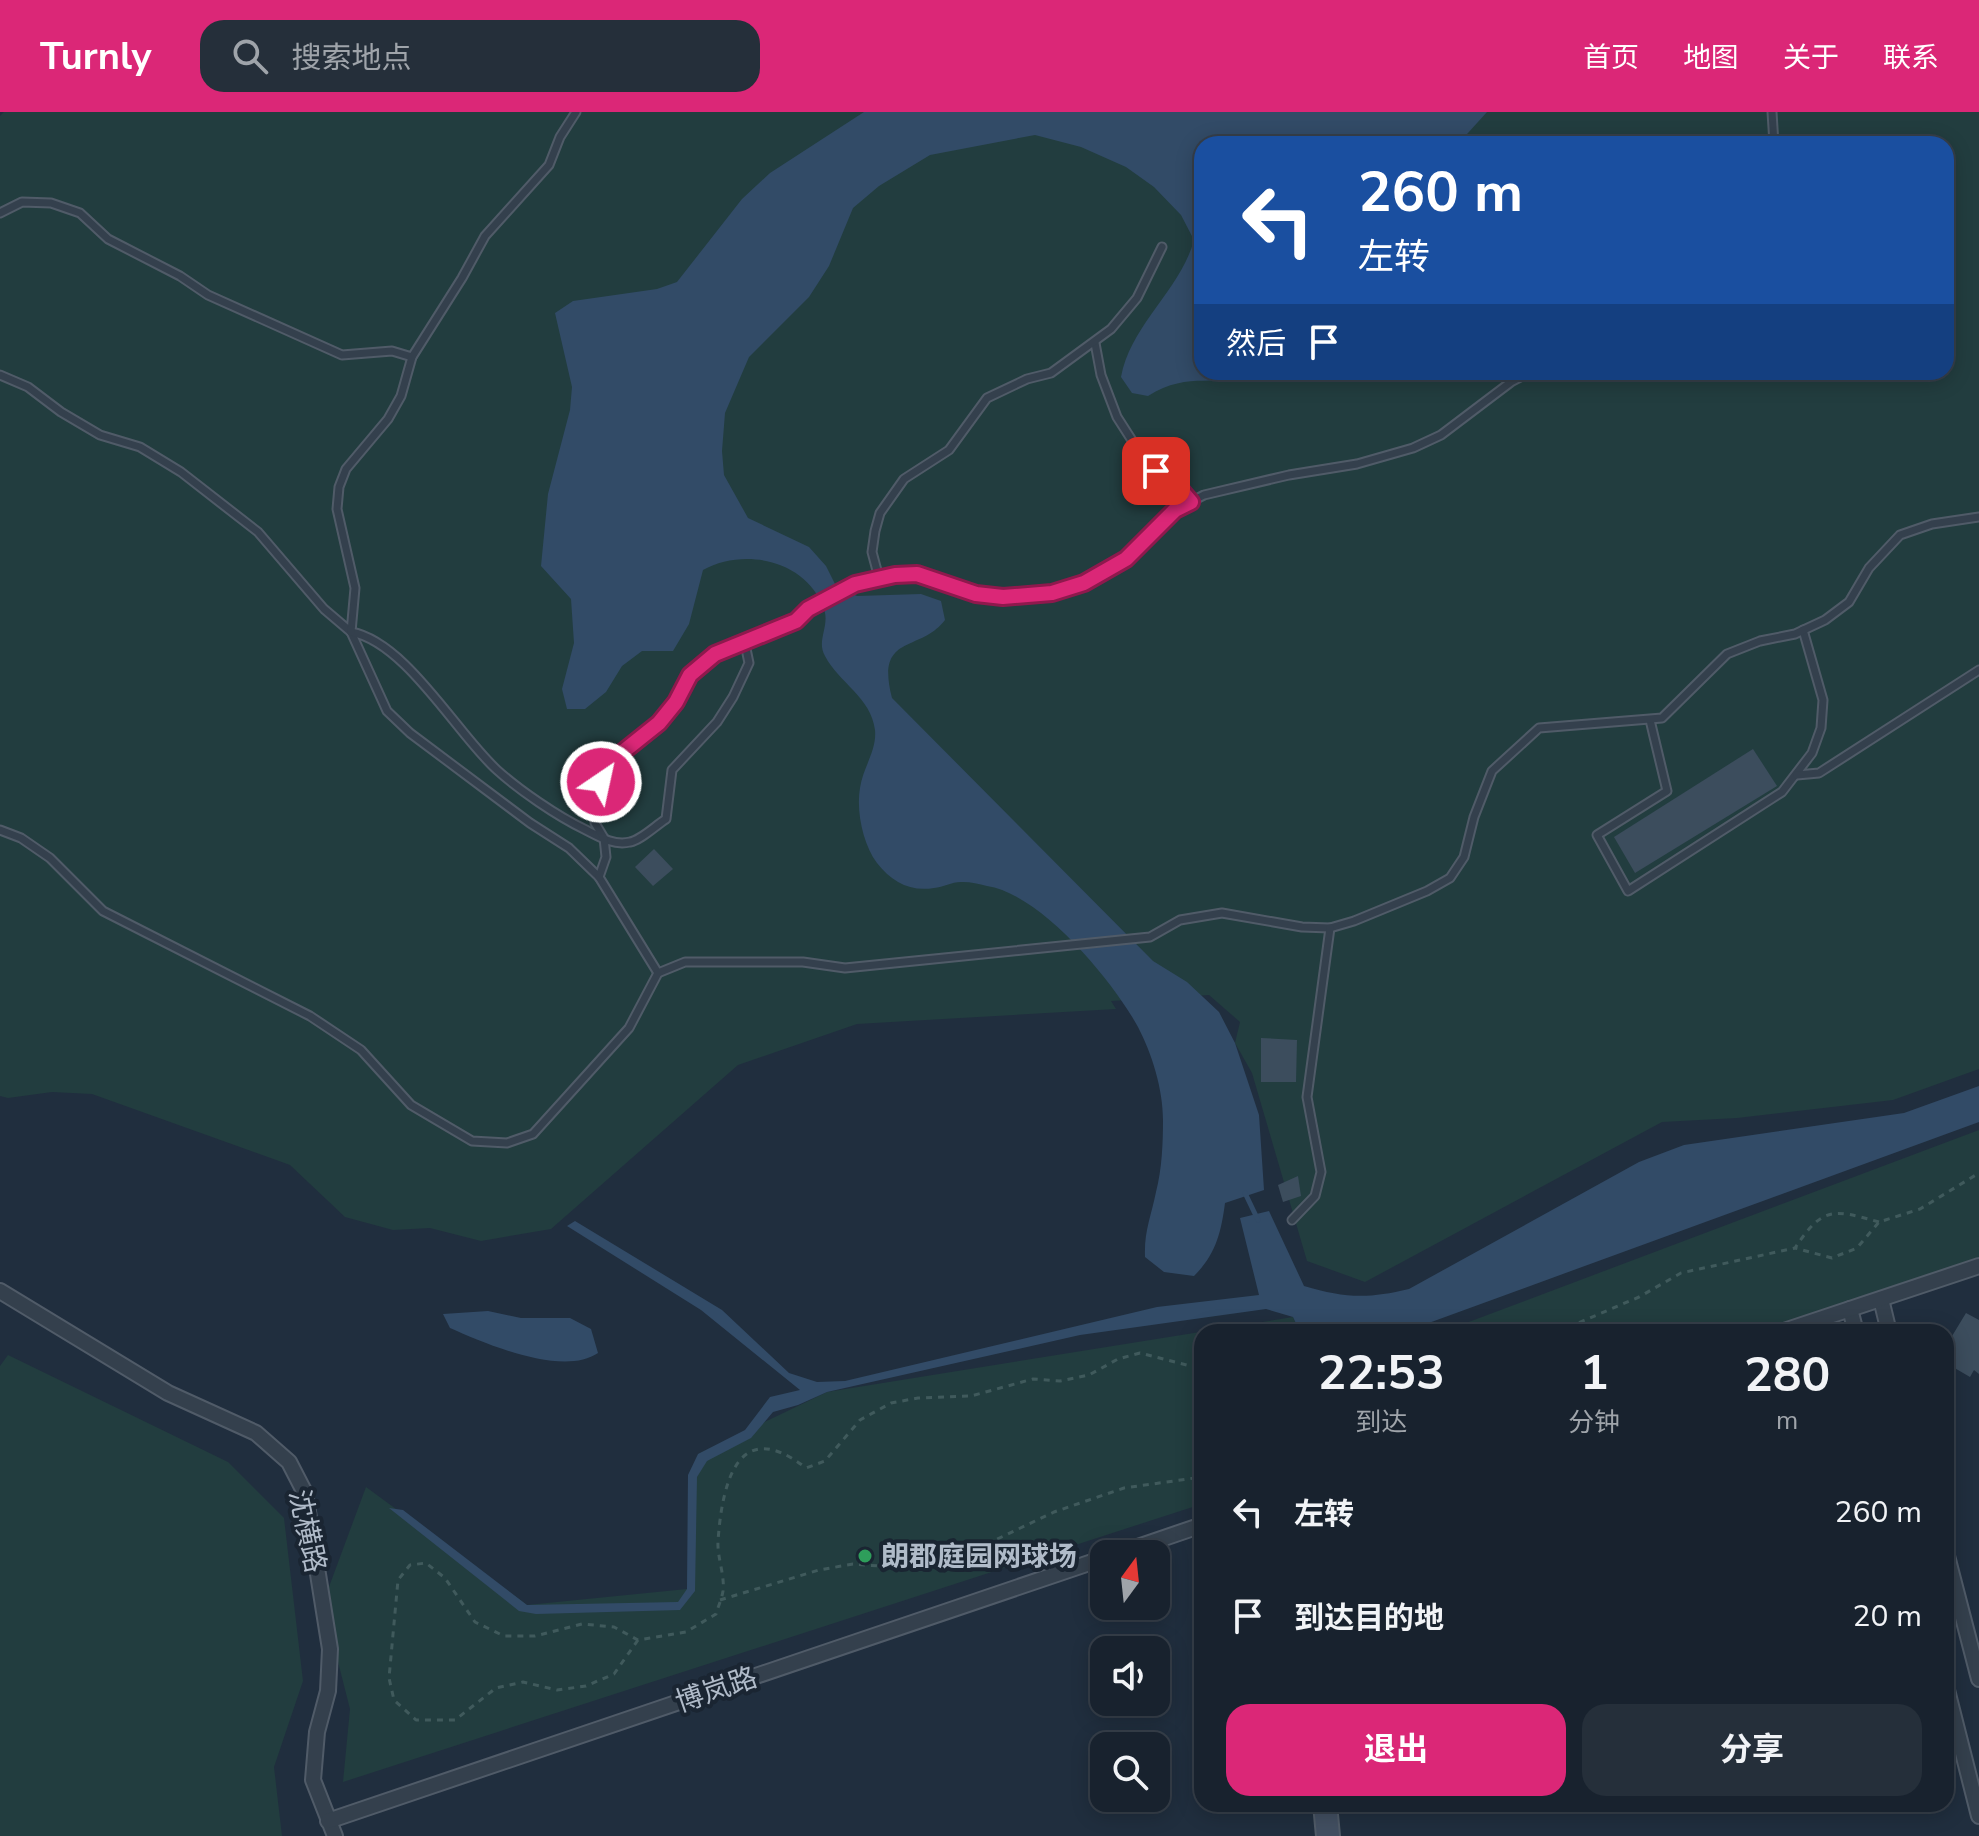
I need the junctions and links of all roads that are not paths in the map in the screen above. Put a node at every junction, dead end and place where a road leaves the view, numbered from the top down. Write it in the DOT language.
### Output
graph roads {
  1 [pos="576,112"];
  2 [pos="1772,112"];
  3 [pos="1776,136"];
  4 [pos="0,213"];
  5 [pos="1162,247"];
  6 [pos="1095,343"];
  7 [pos="412,357"];
  8 [pos="0,375"];
  9 [pos="1515,380"];
  10 [pos="1191,502"];
  11 [pos="1979,517"];
  12 [pos="879,578"];
  13 [pos="1803,630"];
  14 [pos="351,632"];
  15 [pos="745,644"];
  16 [pos="1979,670"];
  17 [pos="1650,720"];
  18 [pos="1797,775"];
  19 [pos="0,830"];
  20 [pos="604,838"];
  21 [pos="599,877"];
  22 [pos="1330,928"];
  23 [pos="658,973"];
  24 [pos="1292,1220"];
  25 [pos="1979,1266"];
  26 [pos="0,1291"];
  27 [pos="1881,1299"];
  28 [pos="1850,1309"];
  29 [pos="1805,1324"];
  30 [pos="1854,1324"];
  31 [pos="1887,1324"];
  32 [pos="1194,1528"];
  33 [pos="1158,1540"];
  34 [pos="1090,1563"];
  35 [pos="1954,1583"];
  36 [pos="1979,1679"];
  37 [pos="1954,1718"];
  38 [pos="1326,1812"];
  39 [pos="1979,1816"];
  40 [pos="328,1821"];
  41 [pos="335,1836"];
  42 [pos="1328,1836"];
  1 -- 7 [label="lane"];
  2 -- 3 [label="lane"];
  4 -- 7 [label="lane"];
  5 -- 6 [label="lane"];
  6 -- 10 [label="lane"];
  6 -- 12 [label="lane"];
  7 -- 14 [label="lane"];
  8 -- 14 [label="lane"];
  9 -- 10 [label="lane"];
  10 -- 12 [label="lane"];
  11 -- 13 [label="lane"];
  12 -- 15 [label="lane"];
  13 -- 17 [label="lane"];
  13 -- 18 [label="lane"];
  14 -- 20 [label="lane"];
  14 -- 21 [label="lane"];
  15 -- 20 [label="lane"];
  15 -- 20 [label="lane"];
  16 -- 18 [label="lane"];
  17 -- 18 [label="lane"];
  17 -- 22 [label="lane"];
  19 -- 23 [label="lane"];
  20 -- 21 [label="lane"];
  21 -- 23 [label="lane"];
  22 -- 23 [label="lane"];
  22 -- 24 [label="lane"];
  25 -- 27 [label="street"];
  26 -- 40 [label="street, 沈横路"];
  27 -- 28 [label="street"];
  27 -- 31 [label="street"];
  28 -- 29 [label="street"];
  28 -- 30 [label="street"];
  32 -- 33 [label="street"];
  34 -- 40 [label="street, 博岚路"];
  35 -- 36 [label="street"];
  37 -- 39 [label="street"];
  38 -- 42 [label="main road"];
  40 -- 41 [label="street, 沈横路"];
}
